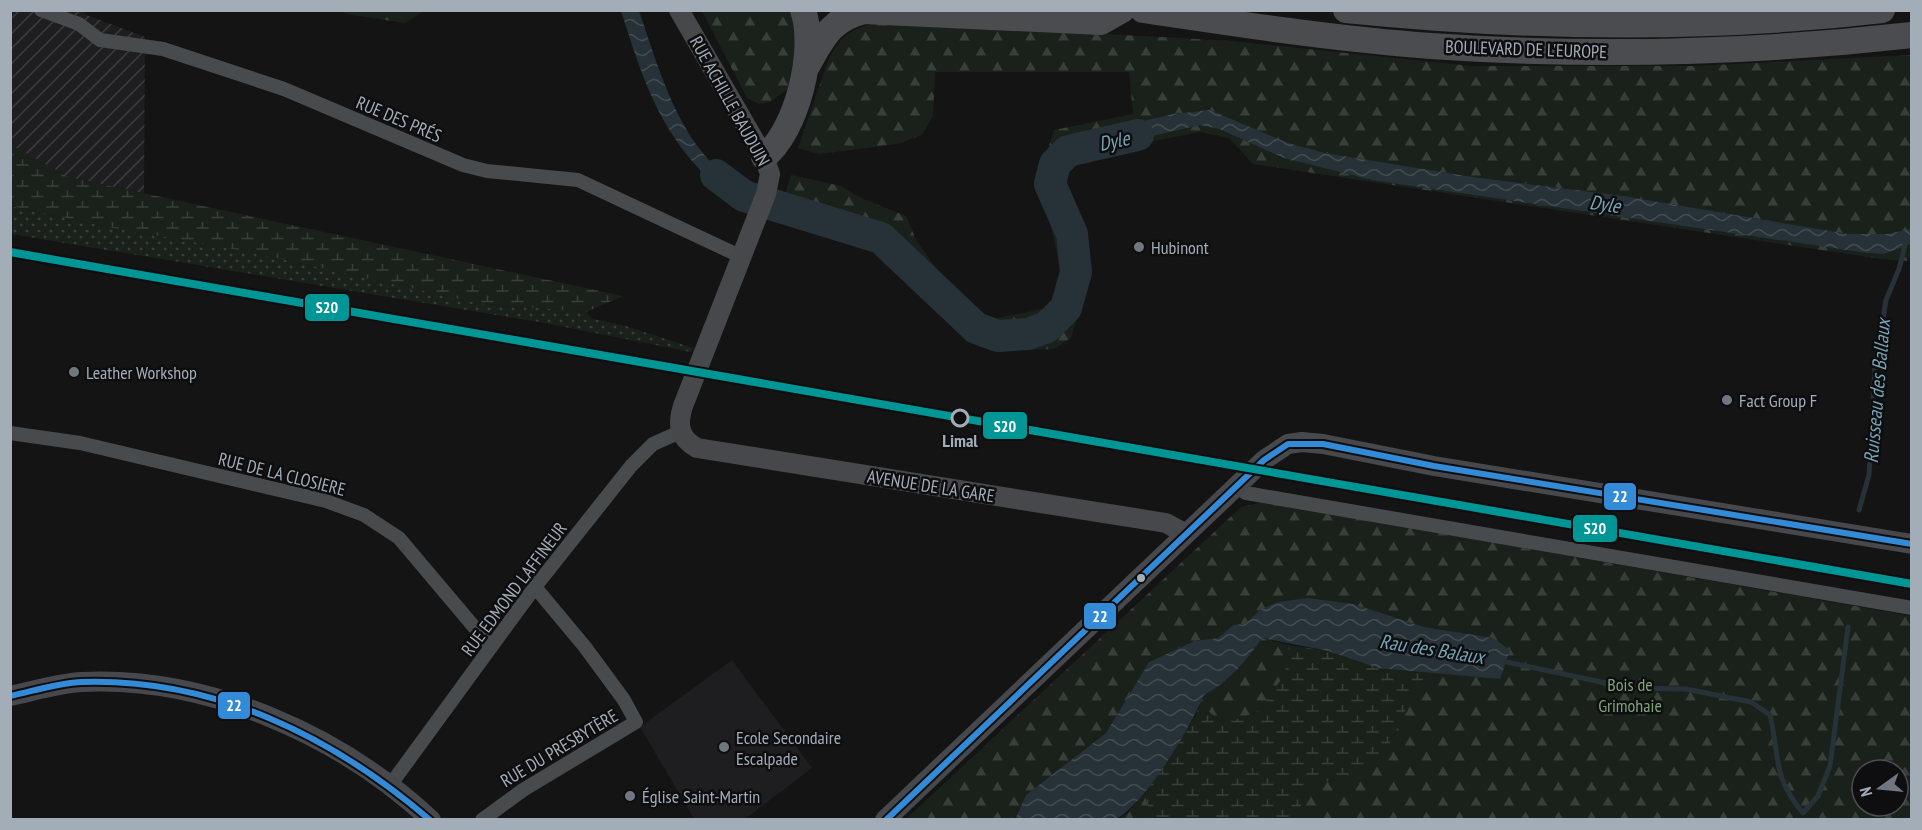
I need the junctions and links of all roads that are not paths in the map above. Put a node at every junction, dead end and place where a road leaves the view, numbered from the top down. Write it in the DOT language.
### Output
graph roads {
  1 [pos="41,10"];
  2 [pos="679,10"];
  3 [pos="803,10"];
  4 [pos="1122,10"];
  5 [pos="1143,10"];
  6 [pos="1346,10"];
  7 [pos="1882,10"];
  8 [pos="1911,35"];
  9 [pos="806,68"];
  10 [pos="764,157"];
  11 [pos="742,257"];
  12 [pos="680,432"];
  13 [pos="10,433"];
  14 [pos="1236,487"];
  15 [pos="1186,534"];
  16 [pos="1911,544"];
  17 [pos="536,587"];
  18 [pos="1911,608"];
  19 [pos="491,647"];
  20 [pos="10,696"];
  21 [pos="392,784"];
  22 [pos="431,819"];
  23 [pos="482,819"];
  24 [pos="885,819"];
  1 -- 11 [label="street, RUE DES PRÉS"];
  2 -- 10 [label="main road, RUE ACHILLE BAUDUIN"];
  3 -- 9 [label="highway"];
  4 -- 9 [label="highway"];
  5 -- 8 [label="highway, BOULEVARD DE L'EUROPE"];
  6 -- 7 [label="highway, BOULEVARD DE L'EUROPE"];
  9 -- 10 [label="highway"];
  10 -- 11 [label="main road, RUE ACHILLE BAUDUIN"];
  11 -- 12 [label="main road"];
  12 -- 15 [label="main road, AVENUE DE LA GARE"];
  12 -- 17 [label="street, RUE EDMOND LAFFINEUR"];
  13 -- 19 [label="street, RUE DE LA CLOSIERE"];
  14 -- 15 [label="main road"];
  14 -- 16 [label="main road"];
  14 -- 18 [label="street"];
  15 -- 24 [label="main road"];
  17 -- 19 [label="street, RUE EDMOND LAFFINEUR"];
  17 -- 23 [label="street, RUE DU PRESBYTÈRE"];
  19 -- 21 [label="street, RUE EDMOND LAFFINEUR"];
  20 -- 21 [label="main road"];
  21 -- 22 [label="main road"];
}
